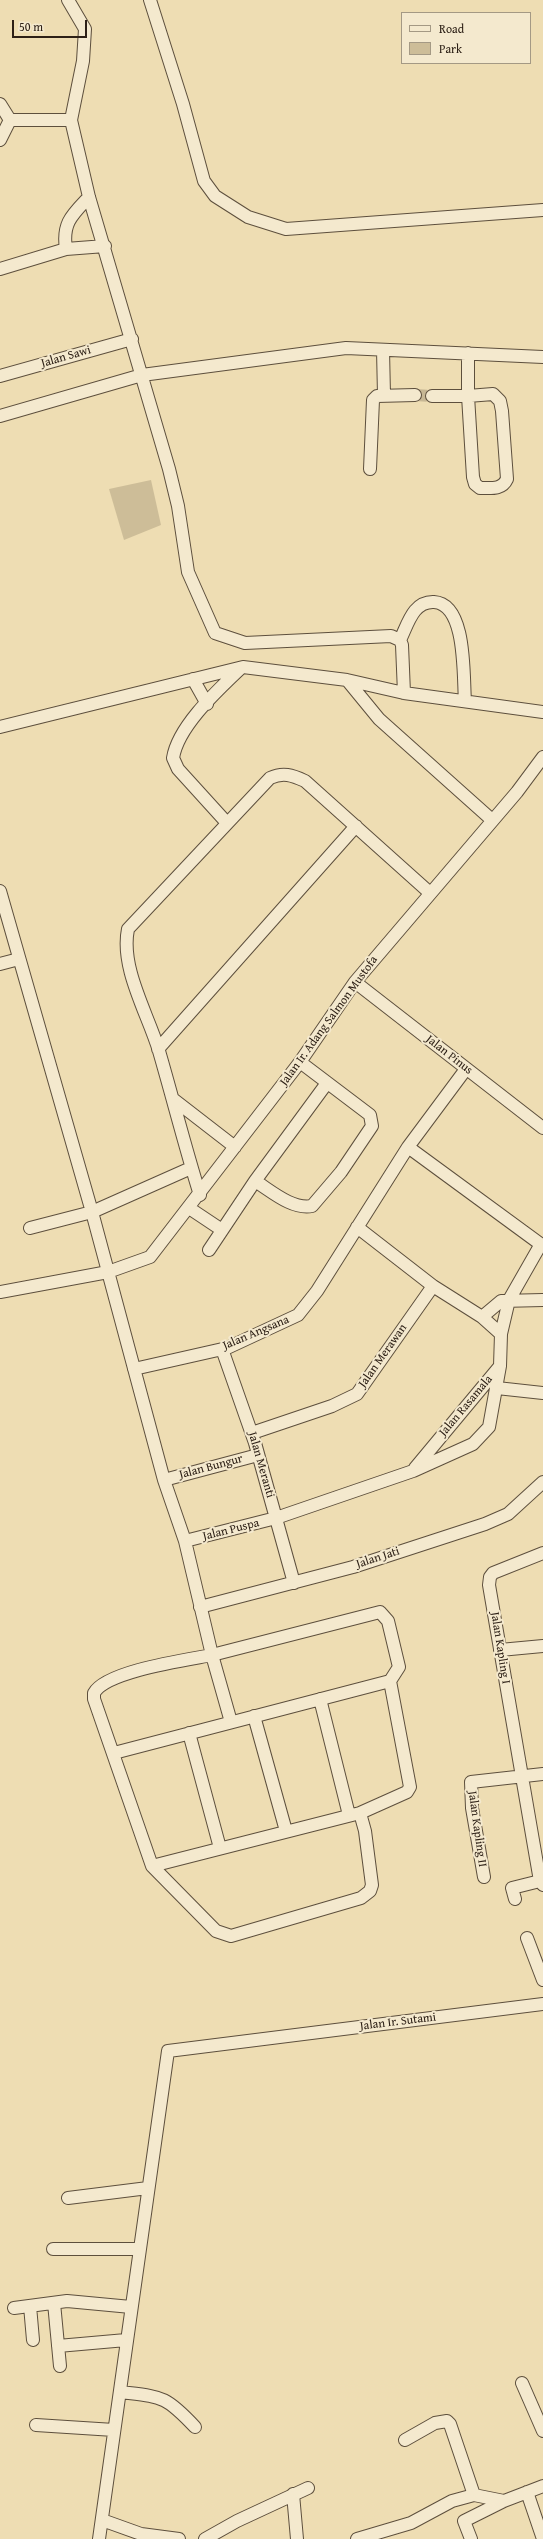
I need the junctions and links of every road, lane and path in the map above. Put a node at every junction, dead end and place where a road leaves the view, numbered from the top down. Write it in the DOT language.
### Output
graph roads {
  1 [pos="68,0"];
  2 [pos="150,0"];
  3 [pos="0,104"];
  4 [pos="10,120"];
  5 [pos="71,120"];
  6 [pos="0,140"];
  7 [pos="89,196"];
  8 [pos="543,210"];
  9 [pos="105,246"];
  10 [pos="66,249"];
  11 [pos="0,269"];
  12 [pos="132,339"];
  13 [pos="383,350"];
  14 [pos="468,353"];
  15 [pos="543,357"];
  16 [pos="142,375"];
  17 [pos="0,376"];
  18 [pos="384,395"];
  19 [pos="415,395"];
  20 [pos="432,396"];
  21 [pos="468,396"];
  22 [pos="0,416"];
  23 [pos="370,469"];
  24 [pos="400,640"];
  25 [pos="243,667"];
  26 [pos="193,679"];
  27 [pos="347,680"];
  28 [pos="404,693"];
  29 [pos="465,701"];
  30 [pos="208,704"];
  31 [pos="543,712"];
  32 [pos="0,727"];
  33 [pos="543,757"];
  34 [pos="492,820"];
  35 [pos="227,822"];
  36 [pos="356,826"];
  37 [pos="0,891"];
  38 [pos="430,893"];
  39 [pos="19,960"];
  40 [pos="0,964"];
  41 [pos="355,982"];
  42 [pos="158,1049"];
  43 [pos="300,1062"];
  44 [pos="466,1069"];
  45 [pos="327,1083"];
  46 [pos="172,1099"];
  47 [pos="543,1128"];
  48 [pos="408,1147"];
  49 [pos="235,1148"];
  50 [pos="191,1168"];
  51 [pos="255,1181"];
  52 [pos="200,1195"];
  53 [pos="190,1208"];
  54 [pos="92,1212"];
  55 [pos="357,1227"];
  56 [pos="30,1228"];
  57 [pos="222,1230"];
  58 [pos="542,1245"];
  59 [pos="209,1250"];
  60 [pos="108,1272"];
  61 [pos="433,1286"];
  62 [pos="0,1292"];
  63 [pos="509,1300"];
  64 [pos="543,1300"];
  65 [pos="482,1317"];
  66 [pos="501,1334"];
  67 [pos="222,1349"];
  68 [pos="500,1366"];
  69 [pos="134,1369"];
  70 [pos="497,1388"];
  71 [pos="543,1393"];
  72 [pos="252,1433"];
  73 [pos="258,1455"];
  74 [pos="413,1471"];
  75 [pos="164,1480"];
  76 [pos="543,1482"];
  77 [pos="276,1518"];
  78 [pos="185,1541"];
  79 [pos="543,1553"];
  80 [pos="294,1583"];
  81 [pos="200,1607"];
  82 [pos="543,1646"];
  83 [pos="500,1650"];
  84 [pos="212,1655"];
  85 [pos="390,1681"];
  86 [pos="320,1699"];
  87 [pos="254,1716"];
  88 [pos="230,1722"];
  89 [pos="190,1733"];
  90 [pos="114,1753"];
  91 [pos="543,1774"];
  92 [pos="522,1778"];
  93 [pos="354,1814"];
  94 [pos="286,1831"];
  95 [pos="220,1848"];
  96 [pos="152,1866"];
  97 [pos="484,1877"];
  98 [pos="542,1883"];
  99 [pos="515,1899"];
  100 [pos="527,1938"];
  101 [pos="543,1980"];
  102 [pos="543,2004"];
  103 [pos="148,2188"];
  104 [pos="68,2198"];
  105 [pos="53,2249"];
  106 [pos="139,2249"];
  107 [pos="54,2303"];
  108 [pos="30,2306"];
  109 [pos="131,2307"];
  110 [pos="14,2308"];
  111 [pos="33,2340"];
  112 [pos="126,2340"];
  113 [pos="58,2346"];
  114 [pos="60,2366"];
  115 [pos="522,2383"];
  116 [pos="120,2392"];
  117 [pos="36,2425"];
  118 [pos="195,2427"];
  119 [pos="114,2430"];
  120 [pos="543,2431"];
  121 [pos="405,2440"];
  122 [pos="543,2486"];
  123 [pos="308,2488"];
  124 [pos="527,2492"];
  125 [pos="293,2494"];
  126 [pos="474,2495"];
  127 [pos="504,2501"];
  128 [pos="102,2520"];
  129 [pos="99,2539"];
  130 [pos="179,2539"];
  131 [pos="205,2539"];
  132 [pos="297,2539"];
  133 [pos="357,2539"];
  134 [pos="471,2539"];
  135 [pos="543,2539"];
  1 -- 5 [label="street"];
  2 -- 8 [label="street"];
  3 -- 4 [label="street"];
  4 -- 5 [label="street"];
  4 -- 6 [label="street"];
  5 -- 7 [label="street"];
  7 -- 9 [label="street"];
  7 -- 10 [label="street"];
  9 -- 10 [label="street"];
  9 -- 12 [label="street"];
  10 -- 11 [label="street"];
  12 -- 16 [label="street"];
  12 -- 17 [label="street, Jalan Sawi"];
  13 -- 14 [label="street"];
  13 -- 16 [label="street"];
  13 -- 18 [label="street"];
  14 -- 15 [label="street"];
  14 -- 21 [label="street"];
  16 -- 22 [label="street"];
  16 -- 24 [label="street"];
  18 -- 19 [label="street"];
  18 -- 23 [label="street"];
  20 -- 21 [label="street"];
  21 -- 21 [label="street"];
  24 -- 28 [label="street"];
  24 -- 29 [label="street"];
  25 -- 26 [label="street"];
  25 -- 27 [label="street"];
  25 -- 30 [label="street"];
  26 -- 30 [label="street"];
  26 -- 32 [label="street"];
  27 -- 28 [label="street"];
  27 -- 34 [label="street"];
  28 -- 29 [label="street"];
  29 -- 31 [label="street"];
  30 -- 35 [label="street"];
  33 -- 34 [label="street, Jalan Ir. Adang Salmon Mustofa"];
  34 -- 38 [label="street, Jalan Ir. Adang Salmon Mustofa"];
  35 -- 36 [label="street"];
  35 -- 42 [label="street"];
  36 -- 38 [label="street"];
  36 -- 42 [label="street"];
  37 -- 39 [label="street"];
  38 -- 41 [label="street, Jalan Ir. Adang Salmon Mustofa"];
  39 -- 40 [label="street"];
  39 -- 54 [label="street"];
  41 -- 43 [label="street, Jalan Ir. Adang Salmon Mustofa"];
  41 -- 44 [label="street, Jalan Pinus"];
  42 -- 46 [label="street"];
  43 -- 45 [label="street"];
  43 -- 49 [label="street, Jalan Ir. Adang Salmon Mustofa"];
  44 -- 47 [label="street, Jalan Pinus"];
  44 -- 48 [label="street, Jalan Angsana"];
  45 -- 51 [label="street"];
  45 -- 51 [label="street"];
  46 -- 49 [label="street"];
  46 -- 50 [label="street"];
  48 -- 55 [label="street, Jalan Angsana"];
  48 -- 58 [label="street"];
  49 -- 52 [label="street, Jalan Ir. Adang Salmon Mustofa"];
  50 -- 52 [label="street"];
  50 -- 54 [label="street"];
  51 -- 57 [label="street"];
  52 -- 53 [label="street, Jalan Ir. Adang Salmon Mustofa"];
  53 -- 57 [label="street"];
  53 -- 60 [label="street, Jalan Ir. Adang Salmon Mustofa"];
  54 -- 56 [label="street"];
  54 -- 60 [label="street"];
  55 -- 61 [label="street"];
  55 -- 67 [label="street, Jalan Angsana"];
  57 -- 59 [label="street"];
  58 -- 63 [label="street"];
  60 -- 62 [label="street, Jalan Ir. Adang Salmon Mustofa"];
  60 -- 69 [label="street"];
  61 -- 65 [label="street"];
  61 -- 72 [label="street, Jalan Merawan"];
  63 -- 64 [label="street"];
  63 -- 65 [label="street"];
  63 -- 66 [label="street"];
  65 -- 66 [label="street"];
  66 -- 68 [label="street"];
  67 -- 69 [label="street, Jalan Angsana"];
  67 -- 72 [label="street, Jalan Meranti"];
  68 -- 70 [label="street, Jalan Rasamala"];
  68 -- 74 [label="street, Jalan Rasamala"];
  69 -- 75 [label="street"];
  70 -- 71 [label="street"];
  70 -- 74 [label="street, Jalan Rasamala"];
  72 -- 73 [label="street, Jalan Meranti"];
  73 -- 75 [label="street, Jalan Bungur"];
  73 -- 77 [label="street, Jalan Meranti"];
  74 -- 77 [label="street, Jalan Rasamala"];
  75 -- 78 [label="street"];
  76 -- 80 [label="street, Jalan Jati"];
  77 -- 78 [label="street, Jalan Puspa"];
  77 -- 80 [label="street, Jalan Meranti"];
  78 -- 81 [label="street"];
  79 -- 83 [label="street, Jalan Kapling I"];
  80 -- 81 [label="street, Jalan Jati"];
  81 -- 84 [label="street"];
  82 -- 83 [label="street"];
  83 -- 92 [label="street, Jalan Kapling I"];
  84 -- 85 [label="street"];
  84 -- 88 [label="street"];
  84 -- 90 [label="street"];
  85 -- 86 [label="street"];
  85 -- 93 [label="street"];
  86 -- 87 [label="street"];
  86 -- 93 [label="street"];
  87 -- 88 [label="street"];
  87 -- 94 [label="street"];
  88 -- 89 [label="street"];
  89 -- 90 [label="street"];
  89 -- 95 [label="street"];
  90 -- 96 [label="street"];
  91 -- 92 [label="street, Jalan Kapling II"];
  92 -- 97 [label="street, Jalan Kapling II"];
  92 -- 98 [label="street, Jalan Kapling I"];
  93 -- 94 [label="street"];
  93 -- 96 [label="street"];
  94 -- 95 [label="street"];
  95 -- 96 [label="street"];
  98 -- 99 [label="street"];
  100 -- 101 [label="street"];
  102 -- 103 [label="street, Jalan Ir. Sutami"];
  103 -- 104 [label="street"];
  103 -- 106 [label="street"];
  105 -- 106 [label="street"];
  106 -- 109 [label="street"];
  107 -- 108 [label="street"];
  107 -- 109 [label="street"];
  107 -- 113 [label="street"];
  108 -- 110 [label="street"];
  108 -- 111 [label="street"];
  109 -- 112 [label="street"];
  112 -- 113 [label="street"];
  112 -- 116 [label="street"];
  113 -- 114 [label="street"];
  115 -- 120 [label="street"];
  116 -- 118 [label="street"];
  116 -- 119 [label="street"];
  117 -- 119 [label="street"];
  119 -- 128 [label="street"];
  121 -- 126 [label="street"];
  122 -- 124 [label="street"];
  123 -- 125 [label="street"];
  124 -- 127 [label="street"];
  124 -- 135 [label="street"];
  125 -- 131 [label="street"];
  125 -- 132 [label="street"];
  126 -- 127 [label="street"];
  126 -- 133 [label="street"];
  127 -- 134 [label="street"];
  128 -- 129 [label="street"];
  128 -- 130 [label="street"];
}
